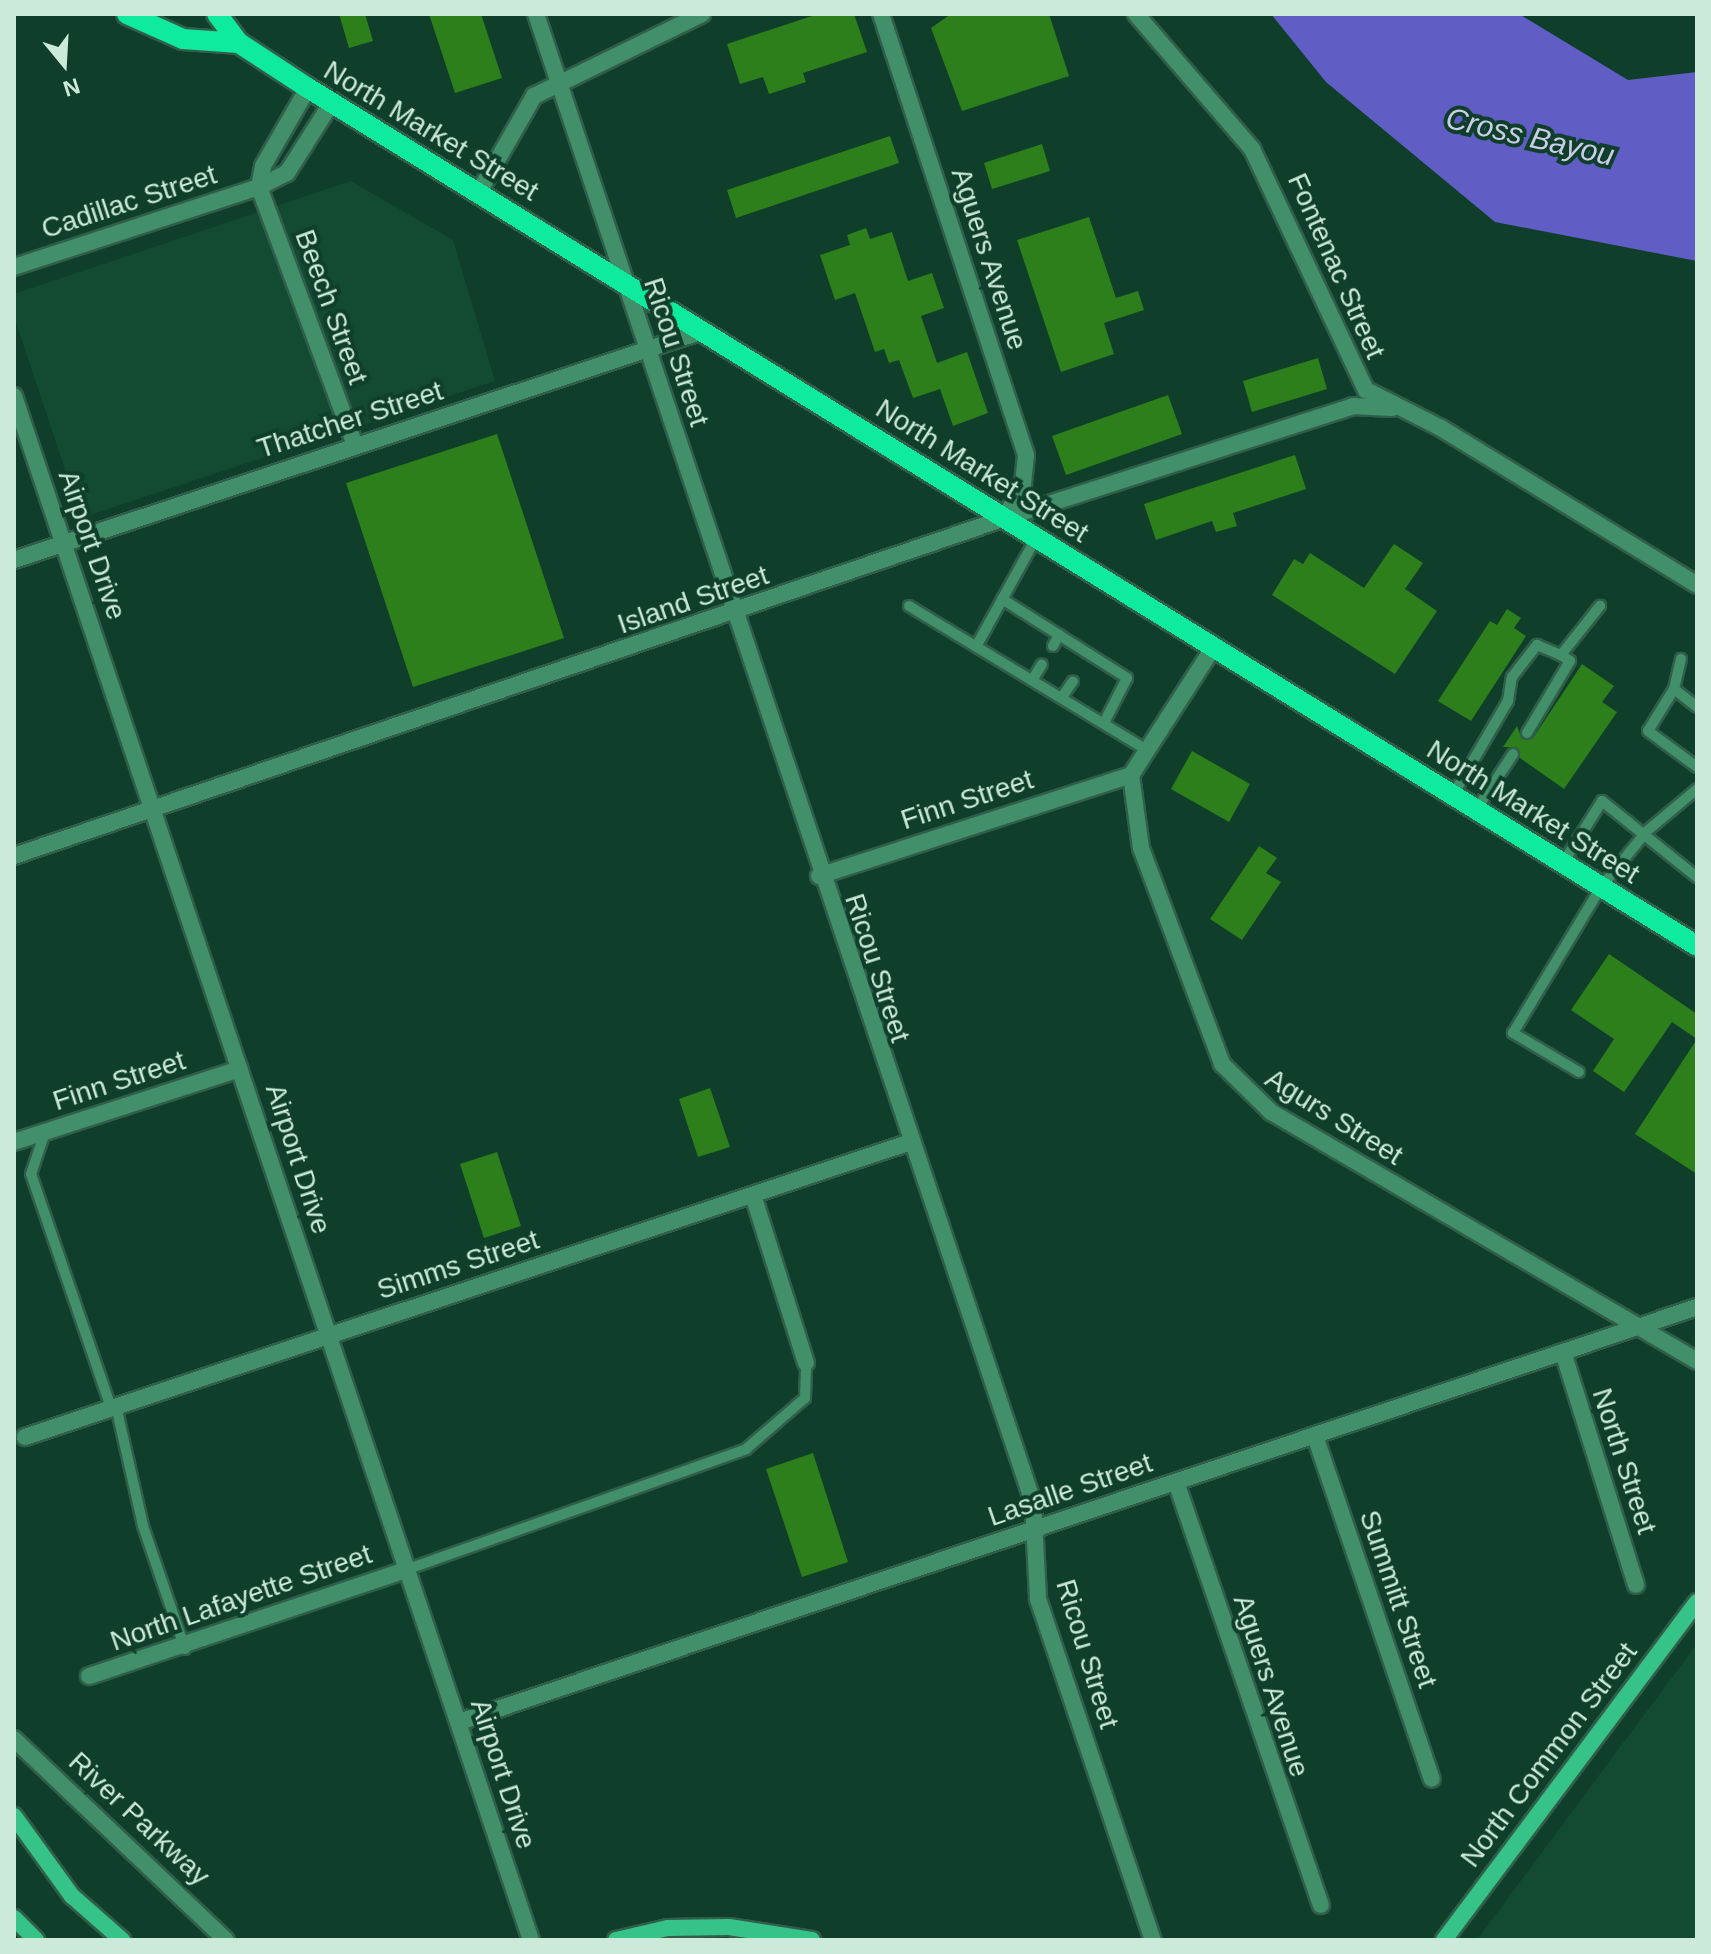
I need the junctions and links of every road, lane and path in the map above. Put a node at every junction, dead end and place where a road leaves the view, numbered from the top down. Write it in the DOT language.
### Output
graph roads {
  1 [pos="217,14"];
  2 [pos="536,14"];
  3 [pos="702,14"];
  4 [pos="881,14"];
  5 [pos="1136,14"];
  6 [pos="140,17"];
  7 [pos="239,43"];
  8 [pos="558,80"];
  9 [pos="308,88"];
  10 [pos="332,102"];
  11 [pos="259,187"];
  12 [pos="479,192"];
  13 [pos="14,267"];
  14 [pos="626,283"];
  15 [pos="703,331"];
  16 [pos="648,350"];
  17 [pos="14,396"];
  18 [pos="1392,408"];
  19 [pos="355,445"];
  20 [pos="1005,518"];
  21 [pos="1036,538"];
  22 [pos="63,542"];
  23 [pos="14,560"];
  24 [pos="1697,585"];
  25 [pos="1002,599"];
  26 [pos="909,606"];
  27 [pos="1600,606"];
  28 [pos="734,614"];
  29 [pos="1059,635"];
  30 [pos="977,645"];
  31 [pos="1053,646"];
  32 [pos="1213,648"];
  33 [pos="1561,655"];
  34 [pos="1681,659"];
  35 [pos="1042,664"];
  36 [pos="1033,679"];
  37 [pos="1073,681"];
  38 [pos="1674,689"];
  39 [pos="1062,697"];
  40 [pos="1697,707"];
  41 [pos="1104,723"];
  42 [pos="1527,733"];
  43 [pos="1147,750"];
  44 [pos="1513,754"];
  45 [pos="1697,767"];
  46 [pos="1131,775"];
  47 [pos="1697,789"];
  48 [pos="1453,795"];
  49 [pos="153,809"];
  50 [pos="1476,810"];
  51 [pos="1647,831"];
  52 [pos="14,856"];
  53 [pos="1563,863"];
  54 [pos="819,876"];
  55 [pos="1697,877"];
  56 [pos="1601,887"];
  57 [pos="1697,946"];
  58 [pos="240,1069"];
  59 [pos="1579,1072"];
  60 [pos="45,1132"];
  61 [pos="14,1142"];
  62 [pos="908,1143"];
  63 [pos="753,1195"];
  64 [pos="1697,1307"];
  65 [pos="1636,1329"];
  66 [pos="329,1335"];
  67 [pos="1563,1352"];
  68 [pos="1697,1361"];
  69 [pos="806,1363"];
  70 [pos="114,1407"];
  71 [pos="1315,1436"];
  72 [pos="25,1437"];
  73 [pos="1176,1482"];
  74 [pos="1036,1529"];
  75 [pos="408,1569"];
  76 [pos="1636,1585"];
  77 [pos="1697,1602"];
  78 [pos="185,1649"];
  79 [pos="89,1676"];
  80 [pos="459,1722"];
  81 [pos="14,1739"];
  82 [pos="1432,1779"];
  83 [pos="14,1816"];
  84 [pos="1321,1905"];
  85 [pos="14,1918"];
  86 [pos="36,1940"];
  87 [pos="122,1940"];
  88 [pos="226,1940"];
  89 [pos="531,1940"];
  90 [pos="616,1940"];
  91 [pos="812,1940"];
  92 [pos="1153,1940"];
  93 [pos="1444,1940"];
  1 -- 7 [label="main road, North Market Street"];
  2 -- 8 [label="street, Ricou Street"];
  3 -- 8 [label="street"];
  4 -- 20 [label="street, Aguers Avenue"];
  5 -- 18 [label="street, Fontenac Street"];
  6 -- 7 [label="main road, North Market Street"];
  7 -- 9 [label="main road, North Market Street"];
  8 -- 12 [label="street"];
  8 -- 14 [label="street, Ricou Street"];
  9 -- 10 [label="main road, North Market Street"];
  9 -- 11 [label="street, Cadillac Street"];
  10 -- 11 [label="street, Cadillac Street"];
  10 -- 12 [label="main road, North Market Street"];
  11 -- 13 [label="street, Cadillac Street"];
  11 -- 19 [label="street, Beech Street"];
  12 -- 14 [label="main road, North Market Street"];
  14 -- 15 [label="main road, North Market Street"];
  14 -- 16 [label="street, Ricou Street"];
  15 -- 16 [label="street, Thatcher Street"];
  15 -- 20 [label="main road, North Market Street"];
  16 -- 19 [label="street, Thatcher Street"];
  16 -- 28 [label="street, Ricou Street"];
  17 -- 22 [label="street, Airport Drive"];
  18 -- 20 [label="street, Island Street"];
  18 -- 24 [label="street, Fontenac Street"];
  19 -- 22 [label="street, Thatcher Street"];
  20 -- 21 [label="main road, North Market Street"];
  20 -- 28 [label="street, Island Street"];
  21 -- 25 [label="lane"];
  21 -- 32 [label="main road, North Market Street"];
  22 -- 23 [label="street, Thatcher Street"];
  22 -- 49 [label="street, Airport Drive"];
  25 -- 29 [label="lane"];
  25 -- 30 [label="lane"];
  26 -- 30 [label="lane"];
  27 -- 33 [label="lane"];
  28 -- 49 [label="street, Island Street"];
  28 -- 54 [label="street, Ricou Street"];
  29 -- 31 [label="lane"];
  29 -- 41 [label="lane"];
  30 -- 36 [label="lane"];
  32 -- 43 [label="street"];
  32 -- 48 [label="main road, North Market Street"];
  33 -- 42 [label="lane"];
  33 -- 48 [label="lane"];
  34 -- 38 [label="lane"];
  35 -- 36 [label="lane"];
  36 -- 39 [label="lane"];
  37 -- 39 [label="lane"];
  38 -- 40 [label="lane"];
  38 -- 45 [label="lane"];
  39 -- 41 [label="lane"];
  41 -- 43 [label="lane"];
  43 -- 46 [label="street"];
  44 -- 50 [label="lane"];
  46 -- 54 [label="street, Finn Street"];
  46 -- 65 [label="street, Agurs Street"];
  47 -- 51 [label="lane"];
  48 -- 50 [label="main road, North Market Street"];
  49 -- 52 [label="street, Island Street"];
  49 -- 58 [label="street, Airport Drive"];
  50 -- 53 [label="main road, North Market Street"];
  51 -- 53 [label="lane"];
  51 -- 55 [label="lane"];
  51 -- 56 [label="lane"];
  53 -- 56 [label="main road, North Market Street"];
  54 -- 62 [label="street, Ricou Street"];
  56 -- 57 [label="main road, North Market Street"];
  56 -- 59 [label="lane"];
  58 -- 60 [label="street, Finn Street"];
  58 -- 66 [label="street, Airport Drive"];
  60 -- 61 [label="street, Finn Street"];
  60 -- 70 [label="lane"];
  62 -- 63 [label="street, Simms Street"];
  62 -- 74 [label="street, Ricou Street"];
  63 -- 66 [label="street, Simms Street"];
  63 -- 69 [label="street"];
  64 -- 65 [label="street, Lasalle Street"];
  65 -- 67 [label="street, Lasalle Street"];
  65 -- 68 [label="street, Agurs Street"];
  66 -- 70 [label="street, Simms Street"];
  66 -- 75 [label="street, Airport Drive"];
  67 -- 71 [label="street, Lasalle Street"];
  67 -- 76 [label="street, North Street"];
  69 -- 75 [label="lane"];
  70 -- 72 [label="street, Simms Street"];
  70 -- 78 [label="lane"];
  71 -- 73 [label="street, Lasalle Street"];
  71 -- 82 [label="street, Summitt Street"];
  73 -- 74 [label="street, Lasalle Street"];
  73 -- 84 [label="street, Aguers Avenue"];
  74 -- 80 [label="street, Lasalle Street"];
  74 -- 92 [label="street, Ricou Street"];
  75 -- 78 [label="street, North Lafayette Street"];
  75 -- 80 [label="street, Airport Drive"];
  77 -- 93 [label="main road, North Common Street"];
  78 -- 79 [label="street, North Lafayette Street"];
  80 -- 89 [label="street, Airport Drive"];
  81 -- 88 [label="street, River Parkway"];
  83 -- 87 [label="main road"];
  85 -- 86 [label="main road"];
  90 -- 91 [label="main road"];
}
